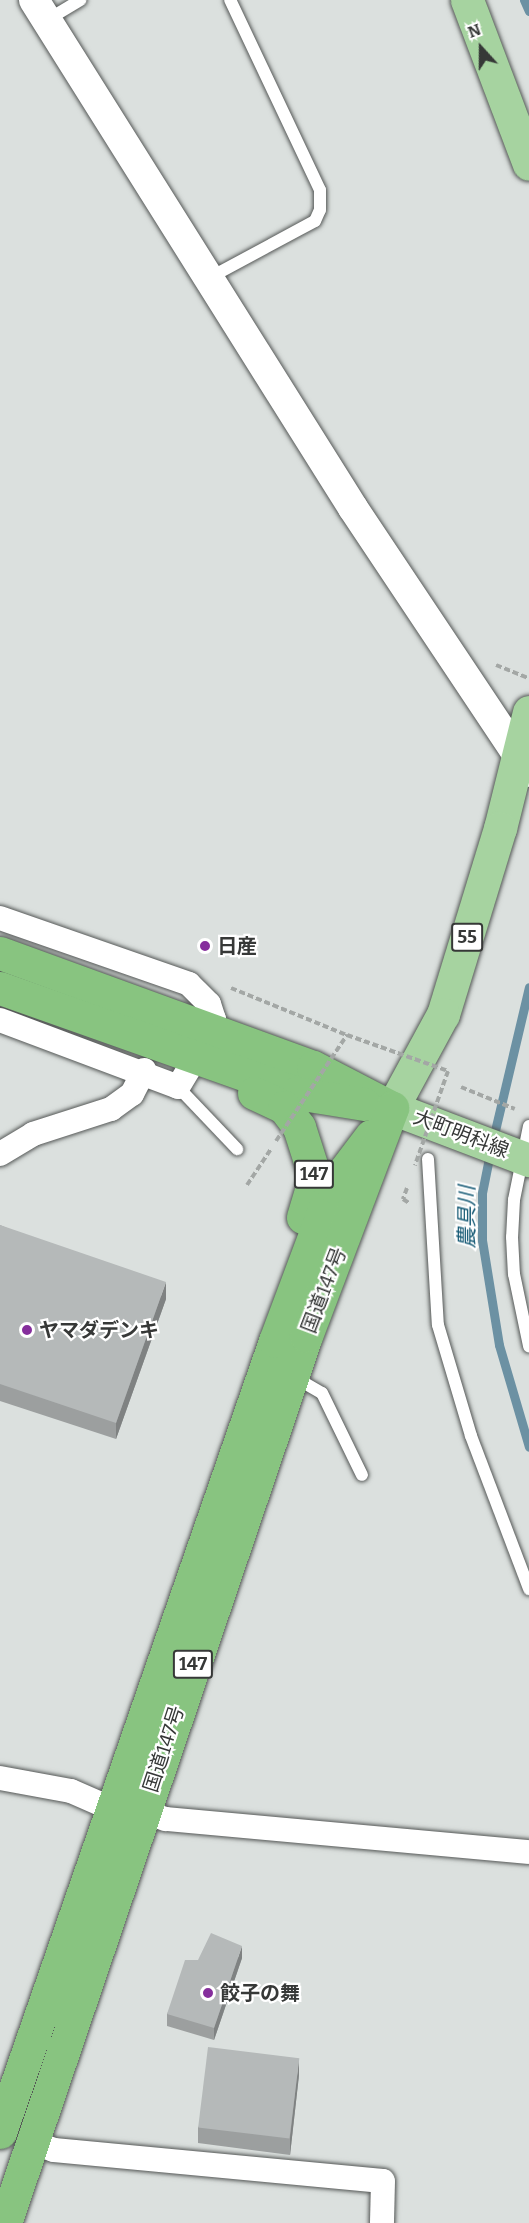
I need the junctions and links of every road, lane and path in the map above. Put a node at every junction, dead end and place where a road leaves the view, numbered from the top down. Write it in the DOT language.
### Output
graph roads {
  1 [pos="80,0"];
  2 [pos="230,0"];
  3 [pos="467,0"];
  4 [pos="41,10"];
  5 [pos="529,164"];
  6 [pos="209,278"];
  7 [pos="486,661"];
  8 [pos="529,678"];
  9 [pos="529,712"];
  10 [pos="523,764"];
  11 [pos="0,918"];
  12 [pos="0,953"];
  13 [pos="226,985"];
  14 [pos="0,988"];
  15 [pos="0,1020"];
  16 [pos="209,1030"];
  17 [pos="347,1035"];
  18 [pos="195,1059"];
  19 [pos="144,1070"];
  20 [pos="178,1087"];
  21 [pos="461,1087"];
  22 [pos="392,1108"];
  23 [pos="522,1112"];
  24 [pos="529,1126"];
  25 [pos="237,1149"];
  26 [pos="0,1154"];
  27 [pos="522,1158"];
  28 [pos="428,1159"];
  29 [pos="415,1165"];
  30 [pos="247,1185"];
  31 [pos="275,1341"];
  32 [pos="529,1346"];
  33 [pos="292,1376"];
  34 [pos="362,1475"];
  35 [pos="529,1589"];
  36 [pos="0,1778"];
  37 [pos="110,1808"];
  38 [pos="144,1812"];
  39 [pos="529,1852"];
  40 [pos="0,2132"];
  41 [pos="32,2142"];
  42 [pos="5,2223"];
  43 [pos="382,2223"];
  1 -- 4 [label="lane"];
  2 -- 6 [label="lane"];
  3 -- 5 [label="main road"];
  4 -- 6 [label="street"];
  6 -- 10 [label="street"];
  7 -- 8 [label="path"];
  9 -- 10 [label="main road, 55"];
  10 -- 22 [label="main road, 55"];
  11 -- 16 [label="street"];
  12 -- 16 [label="highway"];
  13 -- 17 [label="path"];
  14 -- 18 [label="highway, 147"];
  15 -- 19 [label="street"];
  16 -- 22 [label="highway"];
  17 -- 29 [label="path, bridge"];
  17 -- 30 [label="path, bridge"];
  18 -- 20 [label="street"];
  18 -- 22 [label="highway, 147"];
  18 -- 31 [label="highway, 147"];
  19 -- 20 [label="street"];
  19 -- 26 [label="street"];
  20 -- 25 [label="lane"];
  21 -- 23 [label="path"];
  22 -- 27 [label="main road, 大町明科線"];
  22 -- 31 [label="highway, 国道147号 / 147"];
  22 -- 33 [label="highway, 国道147号 / 147"];
  24 -- 27 [label="lane"];
  27 -- 32 [label="lane"];
  28 -- 35 [label="lane"];
  31 -- 37 [label="highway, 国道147号 / 147"];
  33 -- 34 [label="lane"];
  33 -- 38 [label="highway, 国道147号 / 147"];
  36 -- 37 [label="street"];
  37 -- 40 [label="highway, 国道147号 / 147"];
  38 -- 39 [label="street"];
  38 -- 41 [label="highway, 国道147号 / 147"];
  41 -- 42 [label="highway, 国道147号 / 147"];
  41 -- 43 [label="street"];
}
